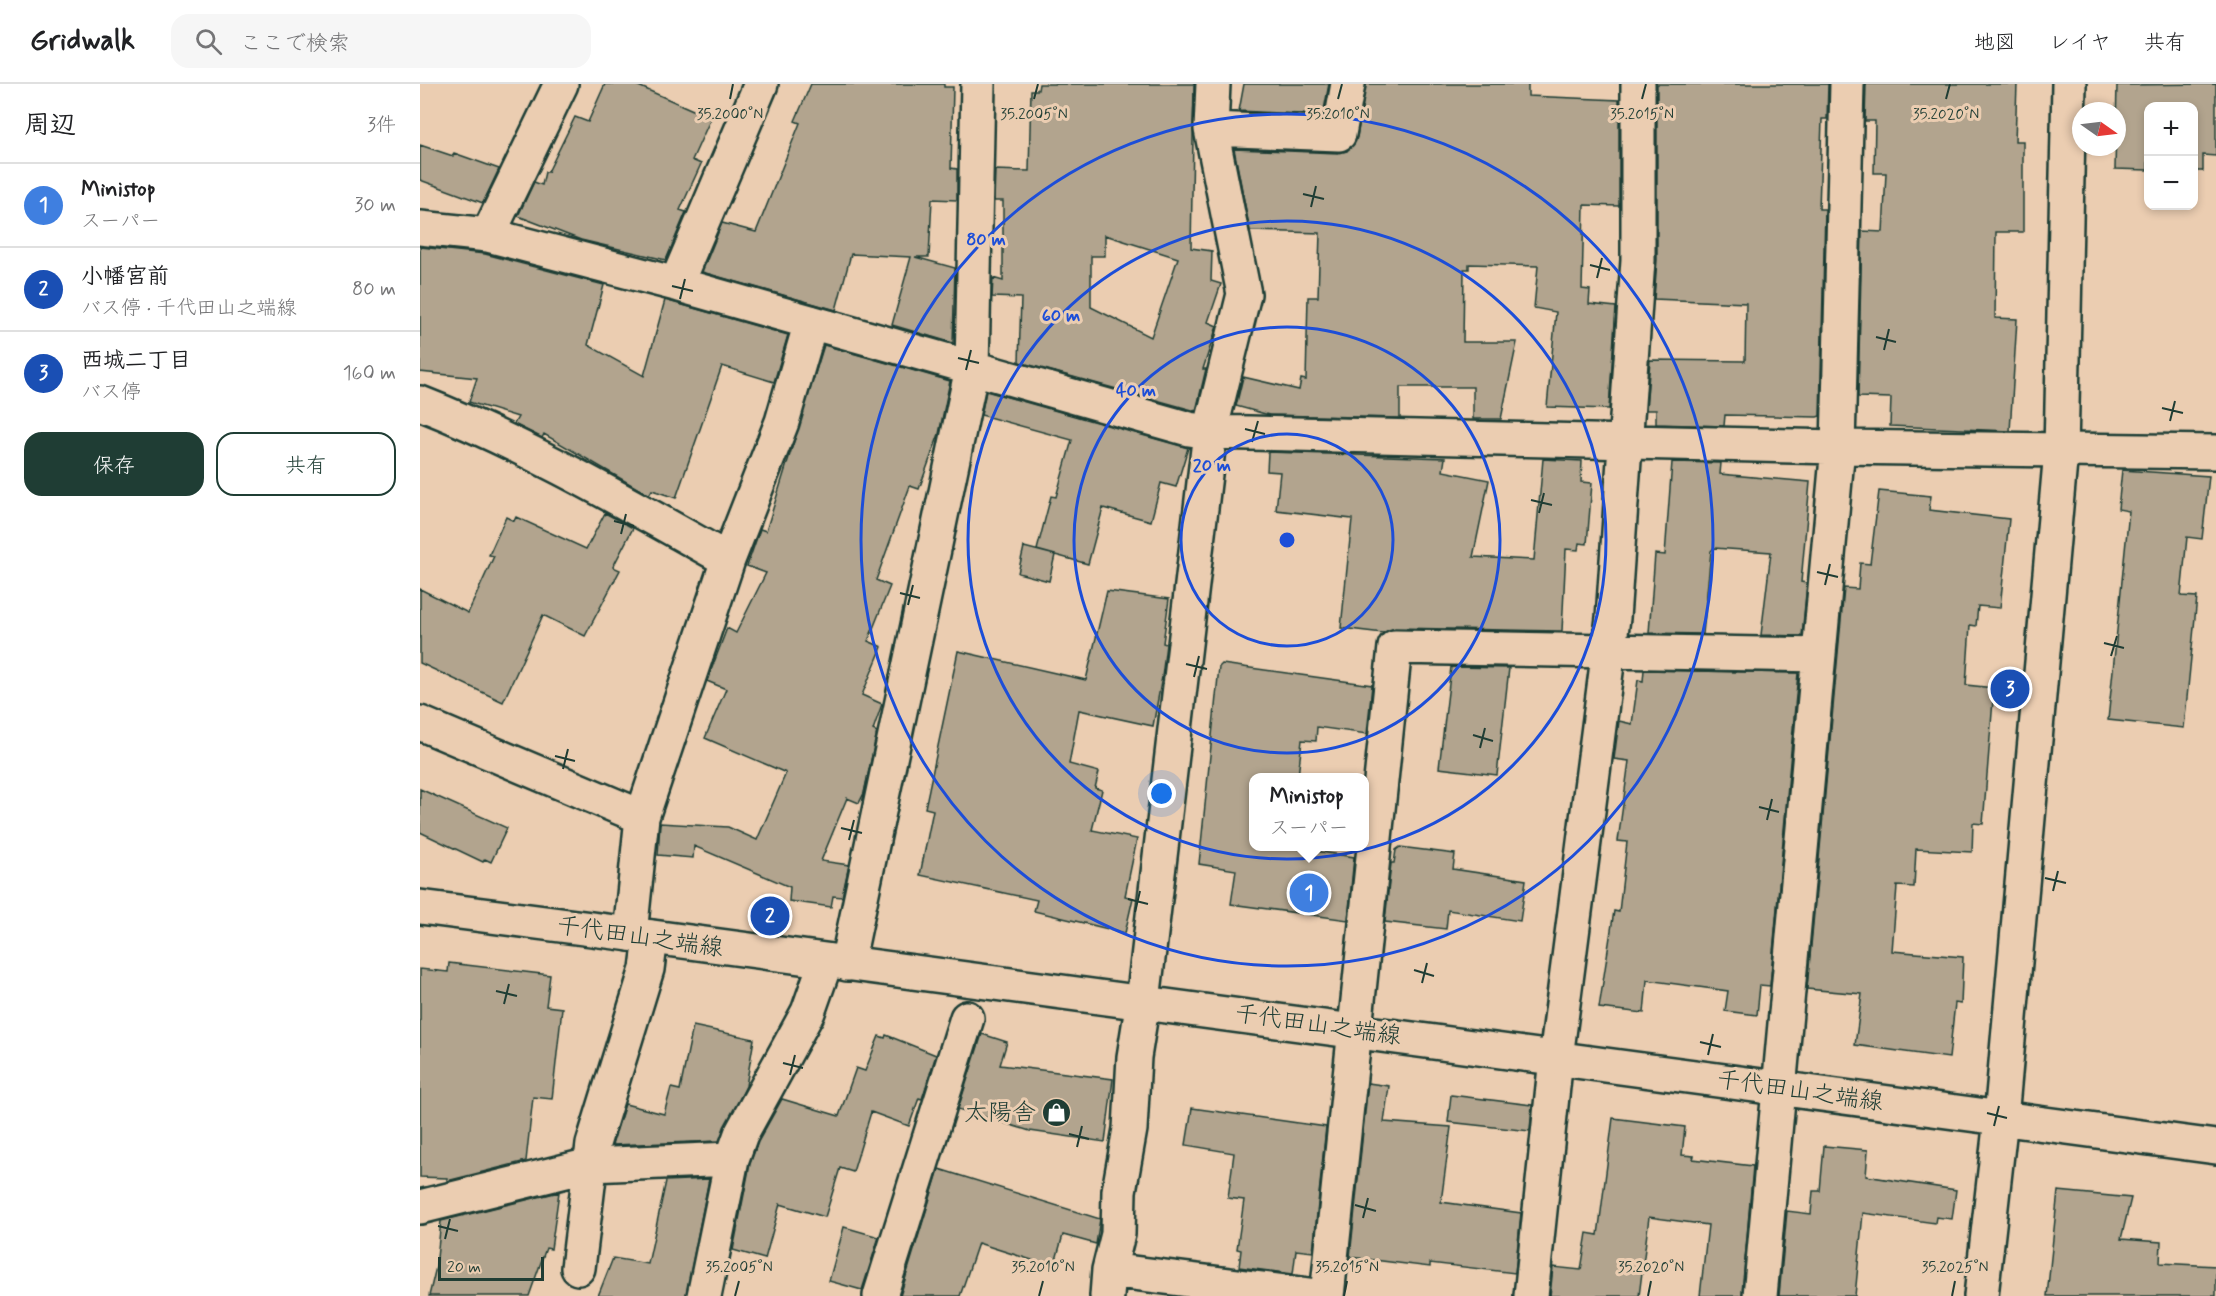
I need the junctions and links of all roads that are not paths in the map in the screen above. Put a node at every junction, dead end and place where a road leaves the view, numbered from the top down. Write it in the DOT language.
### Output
graph roads {
  1 [pos="561,84"];
  2 [pos="761,84"];
  3 [pos="978,84"];
  4 [pos="1213,84"];
  5 [pos="1348,84"];
  6 [pos="1638,84"];
  7 [pos="1847,84"];
  8 [pos="2069,84"];
  9 [pos="1211,129"];
  10 [pos="420,228"];
  11 [pos="488,235"];
  12 [pos="676,284"];
  13 [pos="811,322"];
  14 [pos="972,368"];
  15 [pos="420,403"];
  16 [pos="1210,432"];
  17 [pos="1626,442"];
  18 [pos="1838,447"];
  19 [pos="2061,451"];
  20 [pos="2216,452"];
  21 [pos="728,560"];
  22 [pos="1610,650"];
  23 [pos="1818,655"];
  24 [pos="420,723"];
  25 [pos="642,817"];
  26 [pos="420,907"];
  27 [pos="641,935"];
  28 [pos="837,962"];
  29 [pos="1143,1001"];
  30 [pos="967,1018"];
  31 [pos="1353,1028"];
  32 [pos="1556,1058"];
  33 [pos="1779,1087"];
  34 [pos="2001,1118"];
  35 [pos="2216,1147"];
  36 [pos="732,1159"];
  37 [pos="590,1165"];
  38 [pos="420,1208"];
  39 [pos="578,1268"];
  40 [pos="1108,1283"];
  41 [pos="704,1296"];
  42 [pos="880,1296"];
  43 [pos="1317,1296"];
  44 [pos="1327,1296"];
  45 [pos="1531,1296"];
  46 [pos="1760,1296"];
  47 [pos="1981,1296"];
  1 -- 11 [label="street"];
  2 -- 12 [label="street"];
  3 -- 14 [label="street"];
  4 -- 9 [label="street"];
  5 -- 9 [label="street"];
  6 -- 17 [label="street"];
  7 -- 18 [label="street"];
  8 -- 19 [label="street"];
  9 -- 16 [label="street"];
  10 -- 11 [label="street"];
  11 -- 12 [label="street"];
  12 -- 13 [label="street"];
  13 -- 14 [label="street"];
  13 -- 21 [label="street"];
  14 -- 16 [label="street"];
  14 -- 28 [label="street"];
  15 -- 21 [label="street"];
  16 -- 17 [label="street"];
  16 -- 29 [label="street"];
  17 -- 18 [label="street"];
  17 -- 22 [label="street"];
  18 -- 19 [label="street"];
  18 -- 23 [label="street"];
  19 -- 20 [label="street"];
  19 -- 34 [label="street"];
  21 -- 25 [label="street"];
  22 -- 23 [label="street"];
  22 -- 31 [label="street"];
  22 -- 32 [label="street"];
  23 -- 33 [label="street"];
  24 -- 25 [label="street"];
  25 -- 27 [label="street"];
  26 -- 27 [label="street, 千代田山之端線"];
  27 -- 28 [label="street, 千代田山之端線"];
  27 -- 37 [label="street"];
  28 -- 29 [label="street, 千代田山之端線"];
  28 -- 36 [label="street"];
  29 -- 31 [label="street, 千代田山之端線"];
  29 -- 40 [label="street"];
  30 -- 42 [label="street"];
  31 -- 32 [label="street, 千代田山之端線"];
  31 -- 44 [label="street"];
  32 -- 33 [label="street, 千代田山之端線"];
  32 -- 45 [label="street"];
  33 -- 34 [label="street, 千代田山之端線"];
  33 -- 46 [label="street"];
  34 -- 35 [label="street, 千代田山之端線"];
  34 -- 47 [label="street"];
  36 -- 37 [label="street"];
  36 -- 41 [label="street"];
  37 -- 38 [label="street"];
  37 -- 39 [label="street"];
  40 -- 43 [label="street"];
}
